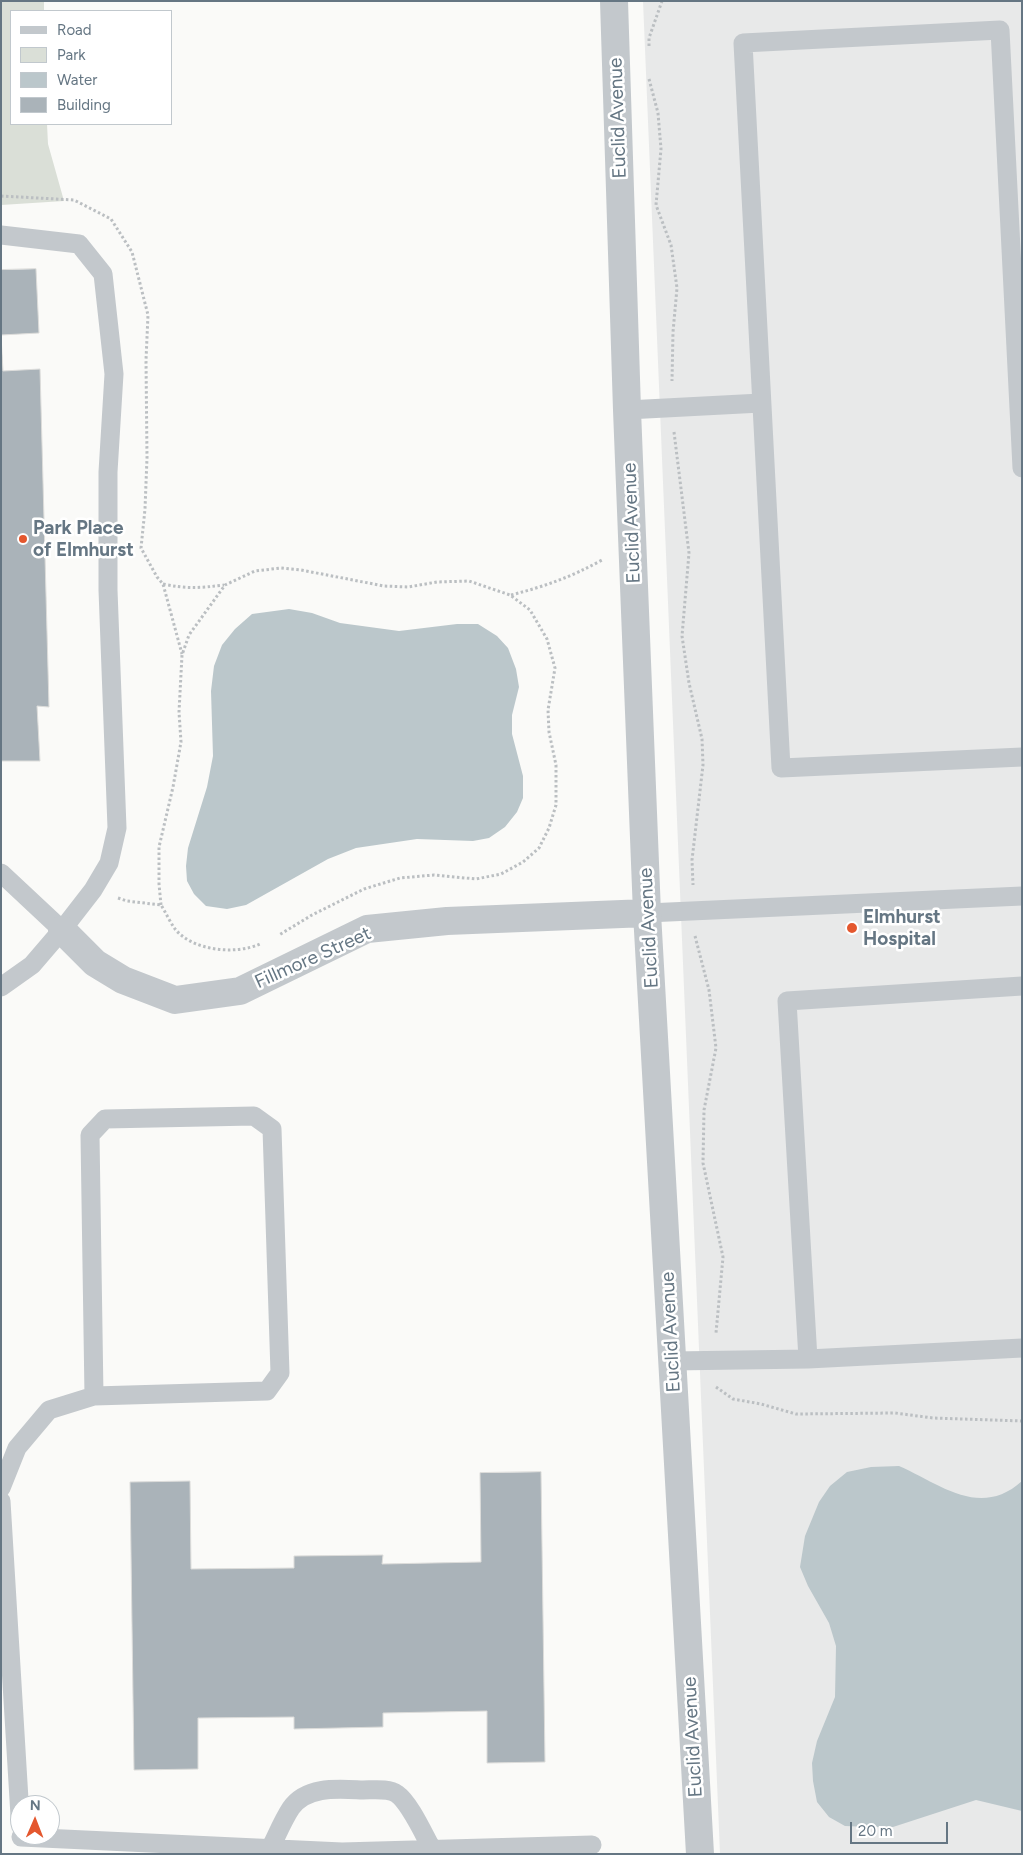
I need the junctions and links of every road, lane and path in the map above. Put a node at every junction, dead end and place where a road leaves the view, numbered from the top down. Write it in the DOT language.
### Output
graph roads {
  1 [pos="614,1"];
  2 [pos="662,1"];
  3 [pos="648,53"];
  4 [pos="649,78"];
  5 [pos="1,235"];
  6 [pos="762,403"];
  7 [pos="673,407"];
  8 [pos="627,410"];
  9 [pos="1022,468"];
  10 [pos="632,544"];
  11 [pos="163,584"];
  12 [pos="225,585"];
  13 [pos="510,595"];
  14 [pos="1022,757"];
  15 [pos="1,873"];
  16 [pos="94,890"];
  17 [pos="1022,896"];
  18 [pos="162,905"];
  19 [pos="694,912"];
  20 [pos="647,913"];
  21 [pos="62,930"];
  22 [pos="274,938"];
  23 [pos="266,942"];
  24 [pos="1022,986"];
  25 [pos="1,987"];
  26 [pos="1022,1348"];
  27 [pos="808,1359"];
  28 [pos="672,1361"];
  29 [pos="716,1361"];
  30 [pos="94,1396"];
  31 [pos="1022,1421"];
  32 [pos="1,1488"];
  33 [pos="1,1501"];
  34 [pos="19,1795"];
  35 [pos="60,1843"];
  36 [pos="592,1845"];
  37 [pos="270,1849"];
  38 [pos="432,1850"];
  39 [pos="700,1854"];
  1 -- 8 [label="street, Euclid Avenue"];
  2 -- 3 [label="path"];
  4 -- 7 [label="path"];
  5 -- 16 [label="lane"];
  6 -- 7 [label="lane"];
  6 -- 9 [label="lane"];
  6 -- 14 [label="lane"];
  7 -- 8 [label="lane"];
  7 -- 19 [label="path"];
  8 -- 10 [label="street, Euclid Avenue"];
  10 -- 13 [label="path"];
  10 -- 20 [label="street, Euclid Avenue"];
  11 -- 12 [label="path"];
  12 -- 13 [label="path"];
  12 -- 18 [label="path"];
  13 -- 22 [label="path"];
  15 -- 21 [label="lane"];
  16 -- 18 [label="path"];
  16 -- 21 [label="lane"];
  17 -- 19 [label="lane"];
  18 -- 23 [label="path"];
  19 -- 20 [label="lane"];
  19 -- 29 [label="path"];
  20 -- 21 [label="street, Fillmore Street"];
  20 -- 28 [label="street, Euclid Avenue"];
  21 -- 25 [label="lane"];
  24 -- 27 [label="lane"];
  26 -- 27 [label="lane"];
  27 -- 29 [label="lane"];
  28 -- 29 [label="lane"];
  28 -- 39 [label="street, Euclid Avenue"];
  29 -- 31 [label="path"];
  30 -- 30 [label="lane"];
  30 -- 32 [label="lane"];
  33 -- 34 [label="lane"];
  35 -- 37 [label="lane"];
  36 -- 38 [label="lane"];
  37 -- 38 [label="lane"];
  37 -- 38 [label="lane"];
}
